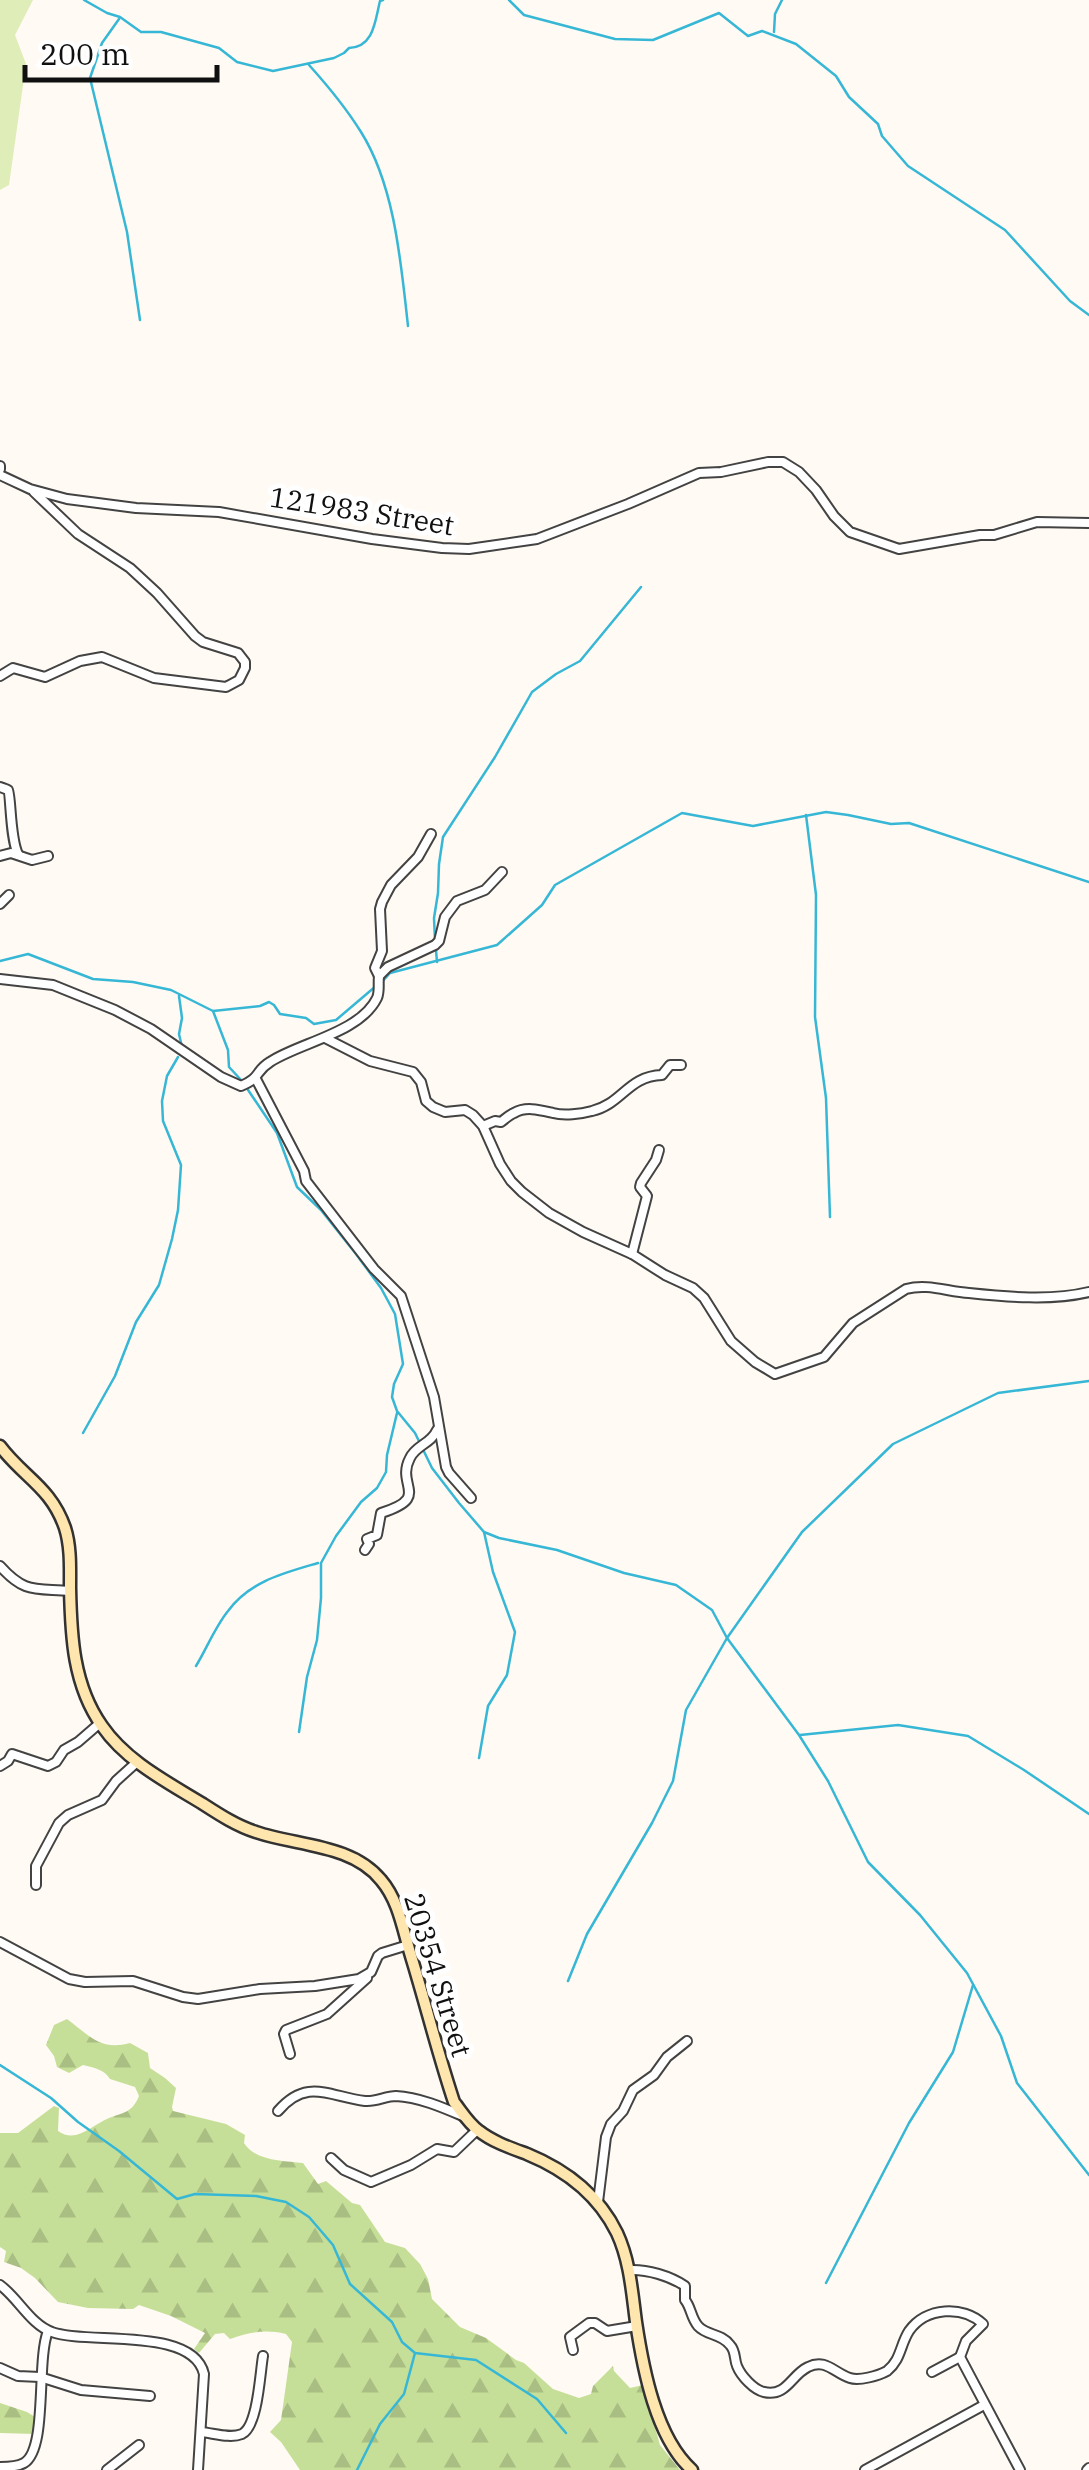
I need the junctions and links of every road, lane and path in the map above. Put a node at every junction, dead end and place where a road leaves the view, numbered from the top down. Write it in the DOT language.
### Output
graph roads {
  1 [pos="0,470"];
  2 [pos="30,489"];
  3 [pos="1089,523"];
  4 [pos="0,676"];
  5 [pos="0,787"];
  6 [pos="431,834"];
  7 [pos="18,854"];
  8 [pos="0,856"];
  9 [pos="48,856"];
  10 [pos="502,872"];
  11 [pos="8,895"];
  12 [pos="0,904"];
  13 [pos="0,979"];
  14 [pos="379,982"];
  15 [pos="326,1038"];
  16 [pos="682,1064"];
  17 [pos="248,1083"];
  18 [pos="482,1126"];
  19 [pos="659,1150"];
  20 [pos="632,1254"];
  21 [pos="1089,1292"];
  22 [pos="439,1426"];
  23 [pos="0,1446"];
  24 [pos="471,1498"];
  25 [pos="365,1550"];
  26 [pos="0,1566"];
  27 [pos="70,1591"];
  28 [pos="100,1723"];
  29 [pos="137,1762"];
  30 [pos="0,1766"];
  31 [pos="36,1885"];
  32 [pos="0,1942"];
  33 [pos="408,1945"];
  34 [pos="369,1974"];
  35 [pos="687,2041"];
  36 [pos="290,2054"];
  37 [pos="278,2111"];
  38 [pos="465,2117"];
  39 [pos="477,2130"];
  40 [pos="331,2158"];
  41 [pos="598,2202"];
  42 [pos="629,2270"];
  43 [pos="0,2285"];
  44 [pos="637,2326"];
  45 [pos="48,2331"];
  46 [pos="573,2350"];
  47 [pos="263,2356"];
  48 [pos="960,2356"];
  49 [pos="0,2368"];
  50 [pos="932,2372"];
  51 [pos="40,2377"];
  52 [pos="150,2396"];
  53 [pos="984,2405"];
  54 [pos="201,2432"];
  55 [pos="140,2445"];
  56 [pos="0,2467"];
  57 [pos="1016,2469"];
  58 [pos="107,2470"];
  59 [pos="198,2470"];
  60 [pos="692,2470"];
  61 [pos="865,2470"];
  1 -- 2 [label="street, 121983 Street"];
  2 -- 3 [label="street, 121983 Street"];
  2 -- 4 [label="street"];
  5 -- 7 [label="street"];
  6 -- 14 [label="street"];
  7 -- 8 [label="street"];
  7 -- 9 [label="street"];
  10 -- 14 [label="street"];
  11 -- 12 [label="street"];
  13 -- 17 [label="street"];
  14 -- 15 [label="street"];
  15 -- 17 [label="street"];
  15 -- 18 [label="street"];
  16 -- 18 [label="street"];
  17 -- 22 [label="street"];
  18 -- 20 [label="street"];
  19 -- 20 [label="street"];
  20 -- 21 [label="street"];
  22 -- 24 [label="street"];
  22 -- 25 [label="street"];
  23 -- 27 [label="street, 20354 Street"];
  26 -- 27 [label="street"];
  27 -- 28 [label="street, 20354 Street"];
  28 -- 29 [label="street, 20354 Street"];
  28 -- 30 [label="street"];
  29 -- 31 [label="street"];
  29 -- 33 [label="street, 20354 Street"];
  32 -- 34 [label="street"];
  33 -- 34 [label="street"];
  33 -- 38 [label="street, 20354 Street"];
  34 -- 36 [label="street"];
  35 -- 41 [label="street"];
  37 -- 38 [label="street"];
  38 -- 39 [label="street, 20354 Street"];
  39 -- 40 [label="street"];
  39 -- 41 [label="street, 20354 Street"];
  41 -- 42 [label="street, 20354 Street"];
  42 -- 44 [label="street, 20354 Street"];
  42 -- 48 [label="street"];
  43 -- 45 [label="street"];
  44 -- 46 [label="street"];
  44 -- 60 [label="street, 20354 Street"];
  45 -- 51 [label="street"];
  45 -- 54 [label="street"];
  47 -- 54 [label="street"];
  48 -- 50 [label="street"];
  48 -- 53 [label="street"];
  49 -- 51 [label="street"];
  51 -- 52 [label="street"];
  51 -- 56 [label="street"];
  53 -- 57 [label="street"];
  53 -- 61 [label="street"];
  54 -- 59 [label="street"];
  55 -- 58 [label="street"];
}
